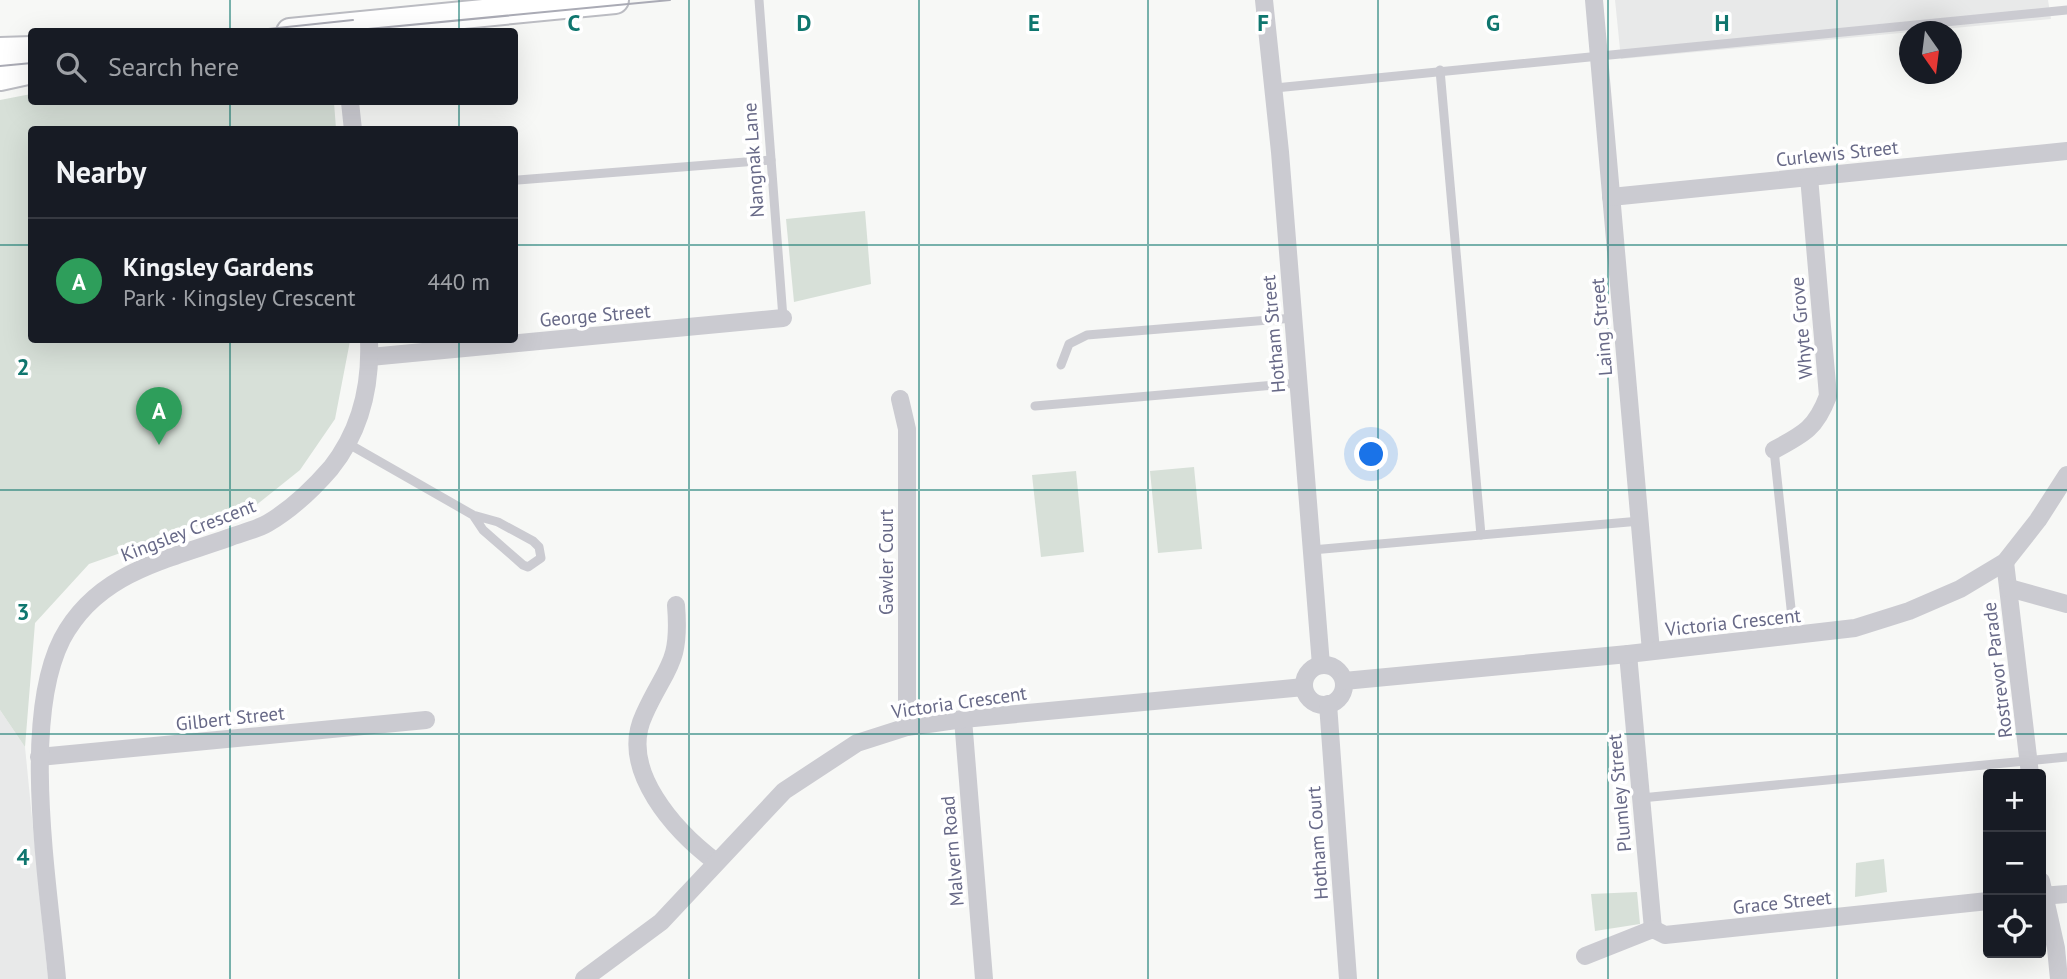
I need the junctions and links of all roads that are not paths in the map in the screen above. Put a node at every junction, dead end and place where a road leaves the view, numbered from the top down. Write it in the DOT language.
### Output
graph roads {
  1 [pos="615,0"];
  2 [pos="759,0"];
  3 [pos="1264,0"];
  4 [pos="1594,0"];
  5 [pos="2067,10"];
  6 [pos="353,28"];
  7 [pos="0,51"];
  8 [pos="28,51"];
  9 [pos="1598,54"];
  10 [pos="1440,70"];
  11 [pos="28,71"];
  12 [pos="0,77"];
  13 [pos="1275,88"];
  14 [pos="350,105"];
  15 [pos="353,126"];
  16 [pos="2067,151"];
  17 [pos="771,160"];
  18 [pos="1809,177"];
  19 [pos="518,180"];
  20 [pos="1611,197"];
  21 [pos="783,318"];
  22 [pos="1293,318"];
  23 [pos="518,337"];
  24 [pos="439,343"];
  25 [pos="370,348"];
  26 [pos="1061,365"];
  27 [pos="1298,383"];
  28 [pos="900,398"];
  29 [pos="1035,406"];
  30 [pos="347,443"];
  31 [pos="1774,450"];
  32 [pos="2067,475"];
  33 [pos="473,515"];
  34 [pos="1640,521"];
  35 [pos="1481,535"];
  36 [pos="1312,550"];
  37 [pos="2006,562"];
  38 [pos="2008,587"];
  39 [pos="2067,604"];
  40 [pos="676,605"];
  41 [pos="1794,637"];
  42 [pos="1651,651"];
  43 [pos="1628,654"];
  44 [pos="1321,665"];
  45 [pos="1344,681"];
  46 [pos="1304,687"];
  47 [pos="1328,704"];
  48 [pos="963,719"];
  49 [pos="426,720"];
  50 [pos="908,727"];
  51 [pos="39,757"];
  52 [pos="2067,757"];
  53 [pos="2029,767"];
  54 [pos="1641,798"];
  55 [pos="716,862"];
  56 [pos="2046,892"];
  57 [pos="2067,894"];
  58 [pos="2042,895"];
  59 [pos="1983,902"];
  60 [pos="1653,929"];
  61 [pos="1585,956"];
  62 [pos="57,979"];
  63 [pos="584,979"];
  64 [pos="984,979"];
  65 [pos="1348,979"];
  66 [pos="2059,979"];
  1 -- 6 [label="main road"];
  2 -- 17 [label="lane, Nangnak Lane"];
  3 -- 13 [label="street, Hotham Street"];
  4 -- 9 [label="street, Laing Street"];
  5 -- 9 [label="lane"];
  7 -- 8 [label="main road"];
  9 -- 10 [label="lane"];
  9 -- 20 [label="street, Laing Street"];
  10 -- 13 [label="lane"];
  10 -- 35 [label="lane"];
  11 -- 12 [label="main road"];
  13 -- 22 [label="street, Hotham Street"];
  14 -- 15 [label="street"];
  16 -- 18 [label="street, Curlewis Street"];
  17 -- 19 [label="lane"];
  17 -- 21 [label="lane, Nangnak Lane"];
  18 -- 20 [label="street, Curlewis Street"];
  18 -- 31 [label="street, Whyte Grove"];
  20 -- 34 [label="street, Laing Street"];
  21 -- 23 [label="street, George Street"];
  22 -- 26 [label="lane"];
  22 -- 27 [label="street, Hotham Street"];
  24 -- 25 [label="street, George Street"];
  25 -- 30 [label="street, Kingsley Crescent"];
  27 -- 29 [label="lane"];
  27 -- 36 [label="street, Hotham Street"];
  28 -- 50 [label="street, Gawler Court"];
  30 -- 33 [label="lane"];
  30 -- 51 [label="street, Kingsley Crescent"];
  31 -- 41 [label="lane"];
  32 -- 37 [label="street, Victoria Crescent"];
  33 -- 33 [label="lane"];
  34 -- 35 [label="lane"];
  34 -- 42 [label="street, Laing Street"];
  35 -- 36 [label="lane"];
  36 -- 44 [label="street, Hotham Street"];
  37 -- 38 [label="street, Rostrevor Parade"];
  37 -- 41 [label="street, Victoria Crescent"];
  38 -- 39 [label="street"];
  38 -- 53 [label="street, Rostrevor Parade"];
  40 -- 55 [label="street"];
  41 -- 42 [label="street, Victoria Crescent"];
  42 -- 43 [label="street, Victoria Crescent"];
  43 -- 45 [label="street, Victoria Crescent"];
  43 -- 54 [label="street, Plumley Street"];
  44 -- 45 [label="street"];
  44 -- 46 [label="street"];
  45 -- 47 [label="street"];
  46 -- 47 [label="street"];
  46 -- 48 [label="street, Victoria Crescent"];
  47 -- 65 [label="street, Hotham Court"];
  48 -- 50 [label="street, Victoria Crescent"];
  48 -- 64 [label="street, Malvern Road"];
  49 -- 51 [label="street, Gilbert Street"];
  50 -- 55 [label="street, Victoria Crescent"];
  51 -- 62 [label="street, Kingsley Crescent"];
  52 -- 53 [label="lane"];
  53 -- 54 [label="lane"];
  54 -- 60 [label="street, Plumley Street"];
  55 -- 63 [label="street, Victoria Crescent"];
  56 -- 57 [label="street"];
  58 -- 66 [label="street"];
  59 -- 60 [label="street, Grace Street"];
  60 -- 61 [label="street, Grace Street"];
}
